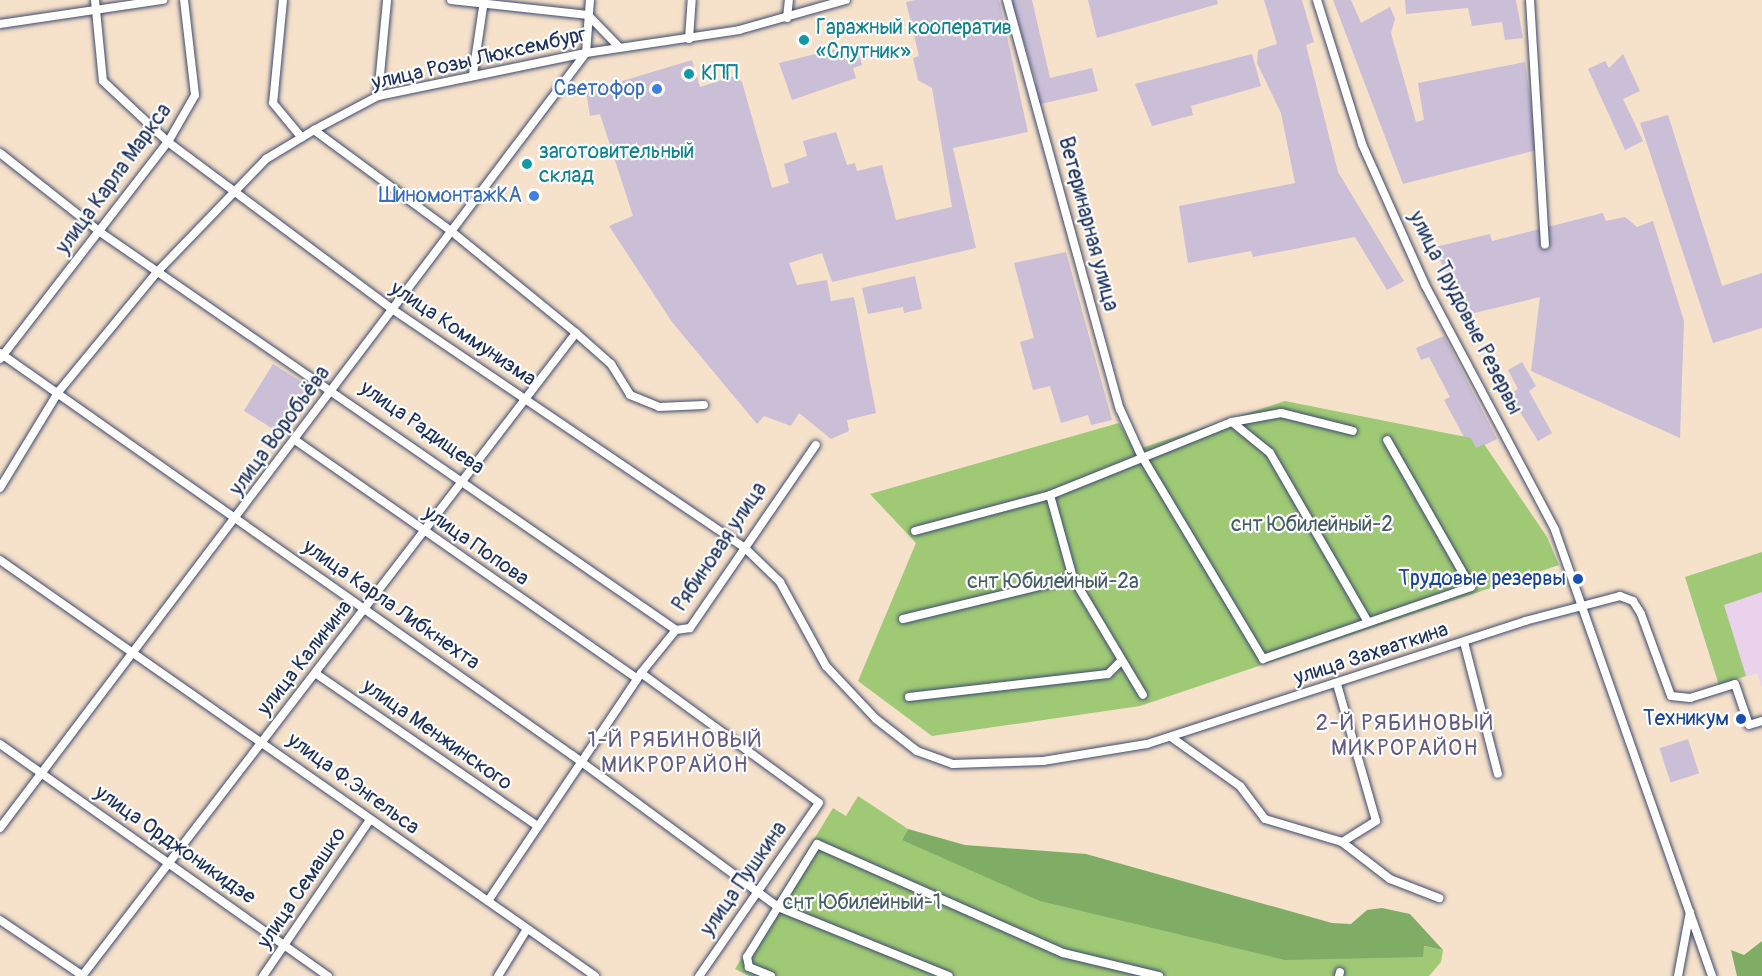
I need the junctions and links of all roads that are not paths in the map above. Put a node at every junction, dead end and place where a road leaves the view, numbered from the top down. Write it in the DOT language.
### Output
graph roads {
  1 [pos="95,0"];
  2 [pos="163,0"];
  3 [pos="184,0"];
  4 [pos="283,0"];
  5 [pos="387,0"];
  6 [pos="451,0"];
  7 [pos="590,0"];
  8 [pos="692,0"];
  9 [pos="789,0"];
  10 [pos="846,0"];
  11 [pos="1007,0"];
  12 [pos="1317,0"];
  13 [pos="1530,0"];
  14 [pos="484,2"];
  15 [pos="93,13"];
  16 [pos="588,15"];
  17 [pos="787,18"];
  18 [pos="0,24"];
  19 [pos="689,39"];
  20 [pos="619,47"];
  21 [pos="586,53"];
  22 [pos="473,74"];
  23 [pos="378,96"];
  24 [pos="314,130"];
  25 [pos="302,138"];
  26 [pos="168,142"];
  27 [pos="0,153"];
  28 [pos="235,190"];
  29 [pos="451,231"];
  30 [pos="100,232"];
  31 [pos="1545,245"];
  32 [pos="158,271"];
  33 [pos="392,309"];
  34 [pos="576,333"];
  35 [pos="1,356"];
  36 [pos="334,388"];
  37 [pos="59,391"];
  38 [pos="525,399"];
  39 [pos="704,405"];
  40 [pos="1232,422"];
  41 [pos="1353,431"];
  42 [pos="296,440"];
  43 [pos="1387,440"];
  44 [pos="816,445"];
  45 [pos="1141,455"];
  46 [pos="464,479"];
  47 [pos="0,488"];
  48 [pos="1050,495"];
  49 [pos="239,519"];
  50 [pos="915,531"];
  51 [pos="424,532"];
  52 [pos="744,547"];
  53 [pos="0,561"];
  54 [pos="1072,578"];
  55 [pos="1581,604"];
  56 [pos="366,609"];
  57 [pos="903,619"];
  58 [pos="1368,622"];
  59 [pos="676,630"];
  60 [pos="1464,642"];
  61 [pos="135,652"];
  62 [pos="1120,662"];
  63 [pos="315,673"];
  64 [pos="639,676"];
  65 [pos="1337,684"];
  66 [pos="1143,695"];
  67 [pos="909,697"];
  68 [pos="1762,721"];
  69 [pos="1171,737"];
  70 [pos="263,741"];
  71 [pos="0,744"];
  72 [pos="580,765"];
  73 [pos="41,772"];
  74 [pos="1498,774"];
  75 [pos="819,803"];
  76 [pos="370,820"];
  77 [pos="538,826"];
  78 [pos="0,828"];
  79 [pos="1342,842"];
  80 [pos="171,863"];
  81 [pos="756,892"];
  82 [pos="1439,898"];
  83 [pos="488,901"];
  84 [pos="778,907"];
  85 [pos="1690,911"];
  86 [pos="0,920"];
  87 [pos="527,928"];
  88 [pos="286,946"];
  89 [pos="82,976"];
  90 [pos="263,976"];
  91 [pos="328,976"];
  92 [pos="498,976"];
  93 [pos="595,976"];
  94 [pos="699,976"];
  95 [pos="771,976"];
  96 [pos="950,976"];
  97 [pos="1159,976"];
  98 [pos="1678,976"];
  99 [pos="1712,976"];
  1 -- 15 [label="street, улица Коммунизма"];
  2 -- 15 [label="street"];
  3 -- 26 [label="street, улица Карла Маркса"];
  4 -- 25 [label="street"];
  5 -- 23 [label="street"];
  6 -- 14 [label="street"];
  7 -- 16 [label="street"];
  8 -- 19 [label="street"];
  9 -- 17 [label="street"];
  10 -- 17 [label="street, улица Розы Люксембург"];
  11 -- 45 [label="street, Ветеринарная улица"];
  12 -- 55 [label="street, улица Трудовые Резервы"];
  13 -- 31 [label="street"];
  14 -- 16 [label="street"];
  14 -- 22 [label="street"];
  15 -- 18 [label="street"];
  15 -- 26 [label="street, улица Коммунизма"];
  16 -- 20 [label="street"];
  16 -- 21 [label="street"];
  17 -- 19 [label="street, улица Розы Люксембург"];
  19 -- 20 [label="street, улица Розы Люксембург"];
  20 -- 21 [label="street, улица Розы Люксембург"];
  21 -- 22 [label="street, улица Розы Люксембург"];
  21 -- 29 [label="street, улица Воробьёва"];
  22 -- 23 [label="street, улица Розы Люксембург"];
  23 -- 24 [label="street, улица Розы Люксембург"];
  24 -- 25 [label="street, улица Розы Люксембург"];
  24 -- 29 [label="street"];
  25 -- 28 [label="street, улица Розы Люксембург"];
  26 -- 28 [label="street, улица Коммунизма"];
  26 -- 30 [label="street, улица Карла Маркса"];
  27 -- 30 [label="street, улица Радищева"];
  28 -- 32 [label="street, улица Розы Люксембург"];
  28 -- 33 [label="street, улица Коммунизма"];
  29 -- 33 [label="street, улица Воробьёва"];
  29 -- 34 [label="street"];
  30 -- 32 [label="street, улица Радищева"];
  30 -- 35 [label="street, улица Карла Маркса"];
  32 -- 36 [label="street, улица Радищева"];
  32 -- 37 [label="street, улица Розы Люксембург"];
  33 -- 36 [label="street, улица Воробьёва"];
  33 -- 38 [label="street, улица Коммунизма"];
  34 -- 38 [label="street, улица Калинина"];
  34 -- 39 [label="street"];
  35 -- 37 [label="street, улица Карла Либкнехта"];
  36 -- 42 [label="street, улица Воробьёва"];
  36 -- 46 [label="street, улица Радищева"];
  37 -- 47 [label="street, улица Розы Люксембург"];
  37 -- 49 [label="street, улица Карла Либкнехта"];
  38 -- 46 [label="street, улица Калинина"];
  38 -- 52 [label="street, улица Коммунизма"];
  40 -- 41 [label="street"];
  40 -- 45 [label="street"];
  40 -- 58 [label="street"];
  42 -- 49 [label="street, улица Воробьёва"];
  42 -- 51 [label="street, улица Попова"];
  43 -- 58 [label="street"];
  44 -- 52 [label="street, Рябиновая улица"];
  45 -- 48 [label="street"];
  45 -- 58 [label="street, Ветеринарная улица"];
  46 -- 51 [label="street, улица Калинина"];
  46 -- 59 [label="street, улица Радищева"];
  48 -- 50 [label="street"];
  48 -- 54 [label="street"];
  49 -- 56 [label="street, улица Карла Либкнехта"];
  49 -- 61 [label="street, улица Воробьёва"];
  51 -- 56 [label="street, улица Калинина"];
  51 -- 64 [label="street, улица Попова"];
  52 -- 59 [label="street, Рябиновая улица"];
  52 -- 69 [label="street, улица Коммунизма"];
  53 -- 61 [label="street, улица Ф.Энгельса"];
  54 -- 57 [label="street"];
  54 -- 62 [label="street"];
  55 -- 60 [label="street, улица Захваткина"];
  55 -- 68 [label="street"];
  55 -- 85 [label="street, улица Трудовые Резервы"];
  56 -- 63 [label="street, улица Калинина"];
  56 -- 72 [label="street, улица Карла Либкнехта"];
  59 -- 64 [label="street, Рябиновая улица"];
  60 -- 65 [label="street, улица Захваткина"];
  60 -- 74 [label="street"];
  61 -- 70 [label="street, улица Ф.Энгельса"];
  61 -- 73 [label="street, улица Воробьёва"];
  62 -- 66 [label="street"];
  62 -- 67 [label="street"];
  63 -- 70 [label="street, улица Калинина"];
  63 -- 77 [label="street, улица Менжинского"];
  64 -- 72 [label="street, Рябиновая улица"];
  64 -- 75 [label="street, улица Попова"];
  65 -- 69 [label="street, улица Захваткина"];
  65 -- 79 [label="street"];
  69 -- 79 [label="street"];
  70 -- 76 [label="street, улица Ф.Энгельса"];
  70 -- 80 [label="street, улица Калинина"];
  71 -- 73 [label="street, улица Орджоникидзе"];
  72 -- 77 [label="street, Рябиновая улица"];
  72 -- 81 [label="street, улица Карла Либкнехта"];
  73 -- 78 [label="street, улица Воробьёва"];
  73 -- 80 [label="street, улица Орджоникидзе"];
  75 -- 81 [label="street, улица Пушкина"];
  76 -- 83 [label="street, улица Ф.Энгельса"];
  76 -- 88 [label="street, улица Семашко"];
  77 -- 83 [label="street, Рябиновая улица"];
  79 -- 82 [label="street"];
  80 -- 88 [label="street, улица Орджоникидзе"];
  80 -- 89 [label="street, улица Калинина"];
  81 -- 84 [label="street, улица Карла Либкнехта"];
  81 -- 94 [label="street, улица Пушкина"];
  83 -- 87 [label="street, улица Ф.Энгельса"];
  84 -- 95 [label="street"];
  84 -- 96 [label="street, улица Карла Либкнехта"];
  84 -- 97 [label="street"];
  85 -- 98 [label="street"];
  85 -- 99 [label="street, улица Трудовые Резервы"];
  86 -- 89 [label="street"];
  87 -- 92 [label="street"];
  87 -- 93 [label="street, улица Ф.Энгельса"];
  88 -- 90 [label="street, улица Семашко"];
  88 -- 91 [label="street, улица Орджоникидзе"];
}
